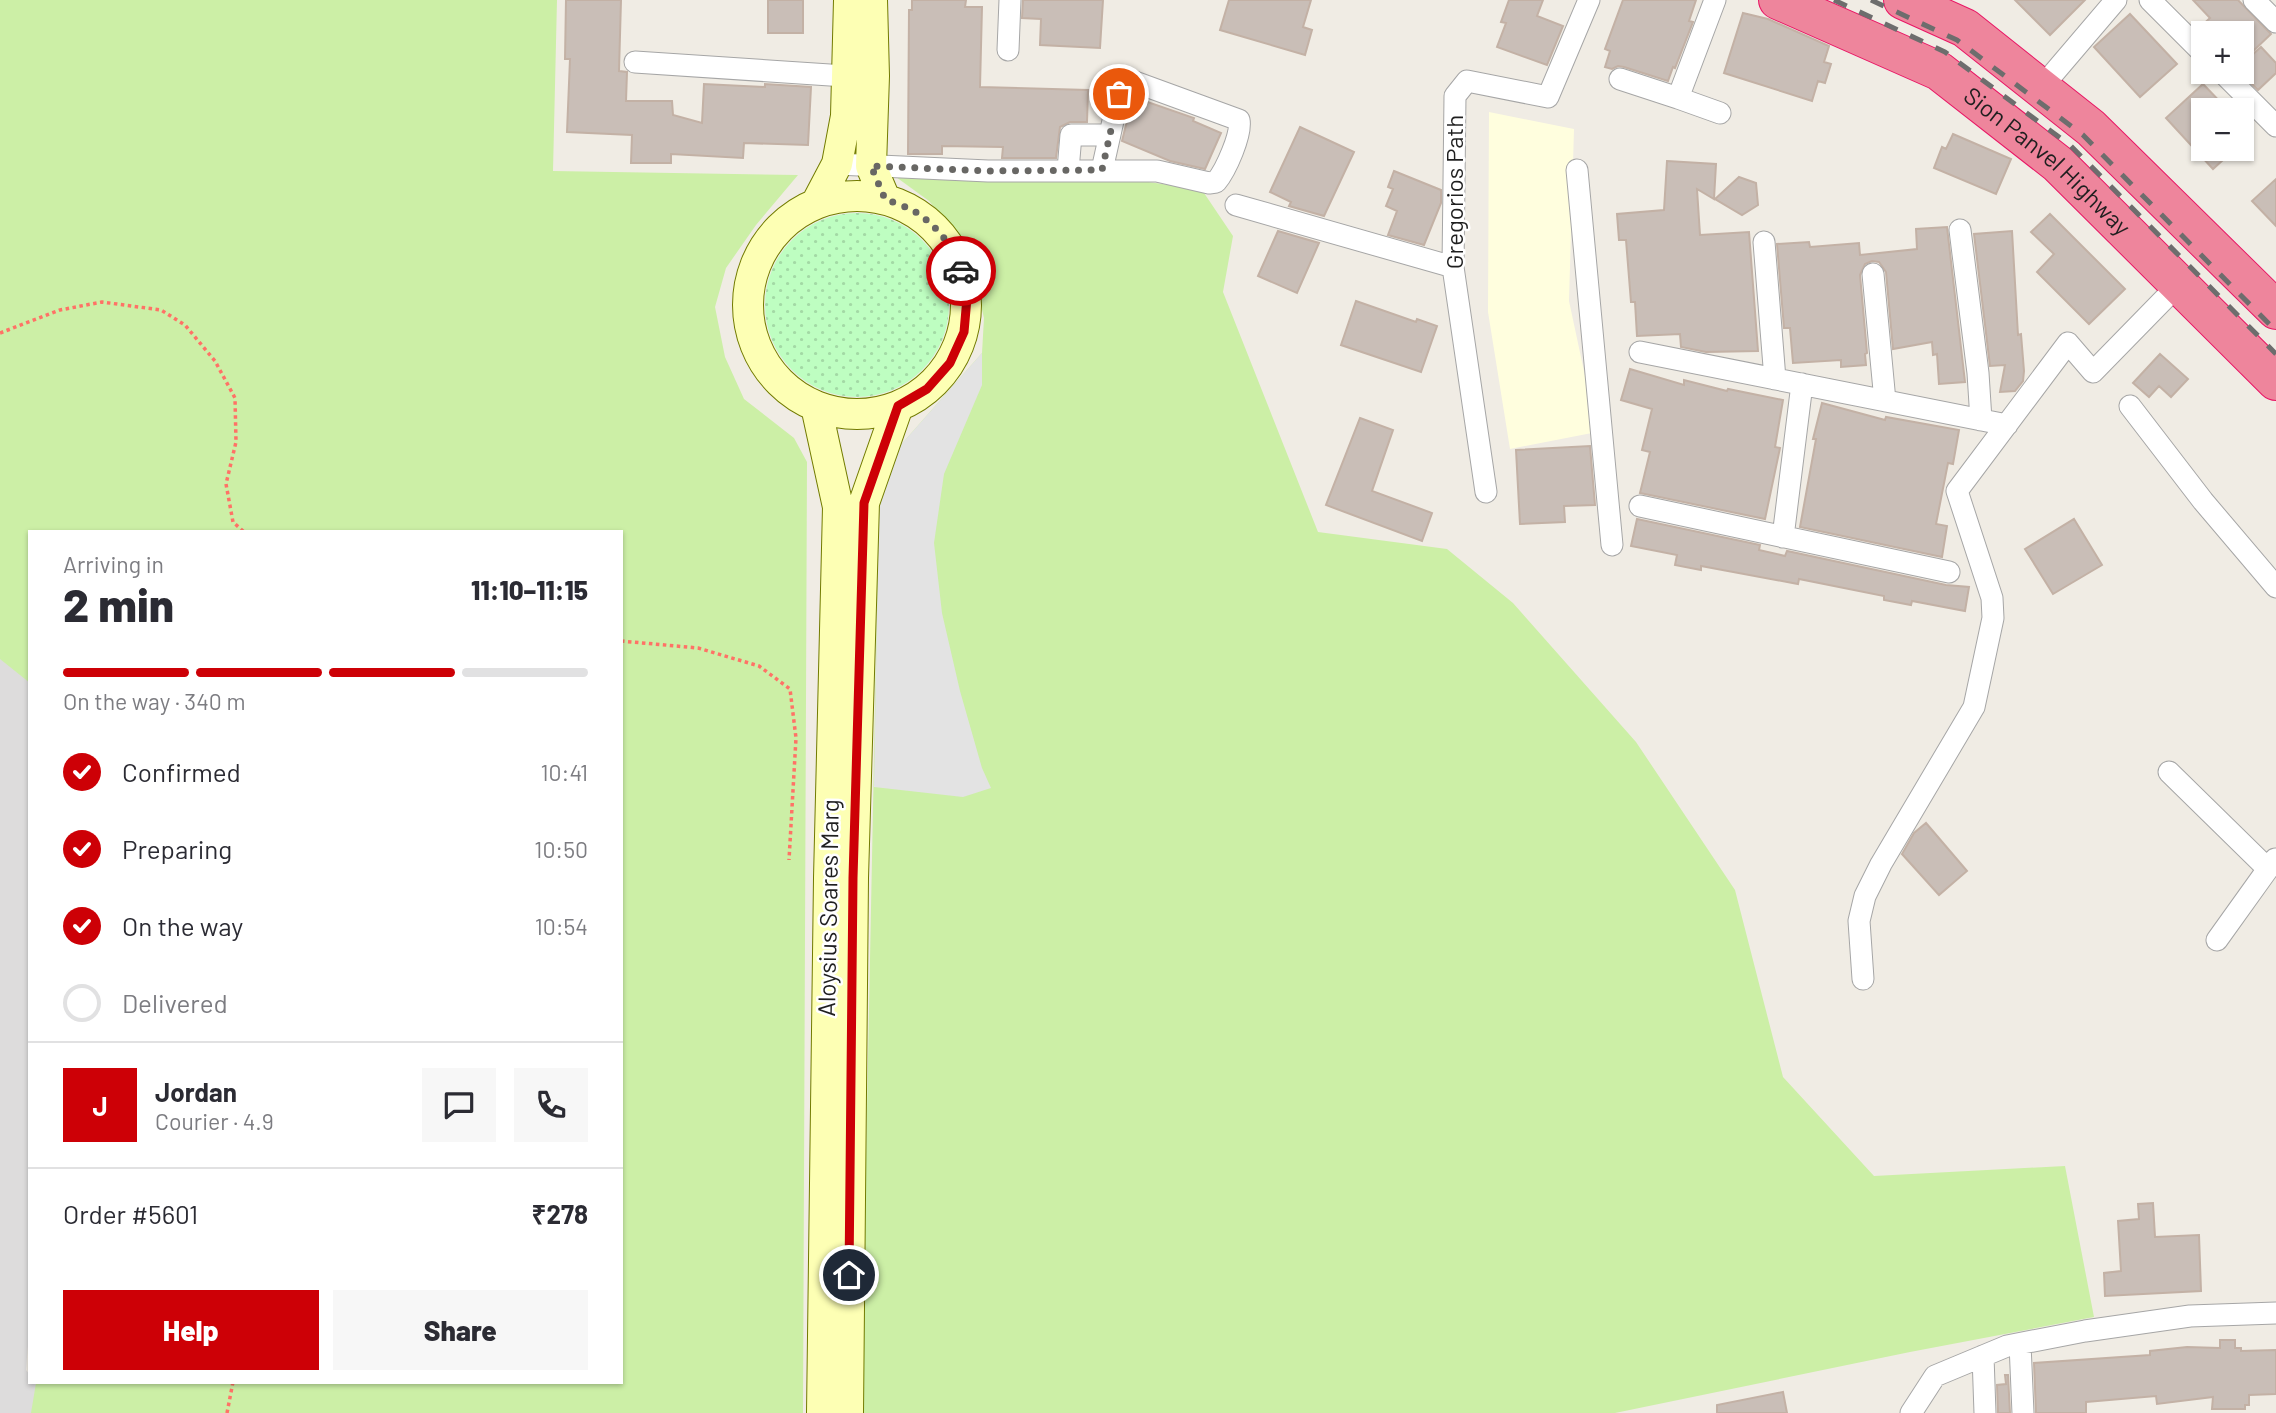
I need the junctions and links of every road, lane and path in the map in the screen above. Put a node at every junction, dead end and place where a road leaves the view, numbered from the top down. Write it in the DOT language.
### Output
graph roads {
  1 [pos="849,0"];
  2 [pos="872,0"];
  3 [pos="1010,0"];
  4 [pos="1589,0"];
  5 [pos="1715,0"];
  6 [pos="1778,0"];
  7 [pos="1903,0"];
  8 [pos="2116,0"];
  9 [pos="2150,0"];
  10 [pos="2254,0"];
  11 [pos="2276,22"];
  12 [pos="2191,41"];
  13 [pos="1008,50"];
  14 [pos="635,62"];
  15 [pos="861,77"];
  16 [pos="1619,79"];
  17 [pos="2234,84"];
  18 [pos="2041,88"];
  19 [pos="1678,99"];
  20 [pos="1720,113"];
  21 [pos="2276,126"];
  22 [pos="1110,135"];
  23 [pos="837,164"];
  24 [pos="871,166"];
  25 [pos="1068,170"];
  26 [pos="1102,170"];
  27 [pos="1577,170"];
  28 [pos="885,199"];
  29 [pos="817,202"];
  30 [pos="1236,205"];
  31 [pos="1960,230"];
  32 [pos="1764,242"];
  33 [pos="1453,267"];
  34 [pos="1872,274"];
  35 [pos="2179,284"];
  36 [pos="2276,310"];
  37 [pos="0,333"];
  38 [pos="1640,352"];
  39 [pos="1775,379"];
  40 [pos="2276,381"];
  41 [pos="1802,384"];
  42 [pos="1885,401"];
  43 [pos="816,406"];
  44 [pos="898,406"];
  45 [pos="2130,406"];
  46 [pos="1981,420"];
  47 [pos="2007,425"];
  48 [pos="1486,492"];
  49 [pos="1640,506"];
  50 [pos="242,530"];
  51 [pos="1783,537"];
  52 [pos="1612,545"];
  53 [pos="1949,572"];
  54 [pos="2276,587"];
  55 [pos="623,641"];
  56 [pos="2169,772"];
  57 [pos="789,860"];
  58 [pos="2272,863"];
  59 [pos="841,878"];
  60 [pos="2217,940"];
  61 [pos="1863,979"];
  62 [pos="839,1025"];
  63 [pos="2276,1313"];
  64 [pos="2020,1343"];
  65 [pos="1983,1356"];
  66 [pos="2021,1372"];
  67 [pos="1984,1379"];
  68 [pos="233,1384"];
  69 [pos="227,1413"];
  70 [pos="822,1413"];
  71 [pos="848,1413"];
  72 [pos="1912,1413"];
  73 [pos="1985,1413"];
  74 [pos="2023,1413"];
  1 -- 15 [label="main road"];
  2 -- 15 [label="main road"];
  3 -- 13 [label="street"];
  4 -- 33 [label="street, Gregorios Path"];
  5 -- 19 [label="street"];
  6 -- 35 [label="highway, Sion Panvel Highway"];
  7 -- 18 [label="highway, Sion Panvel Highway"];
  8 -- 18 [label="street"];
  9 -- 12 [label="street"];
  10 -- 11 [label="street"];
  14 -- 15 [label="street"];
  15 -- 23 [label="main road"];
  15 -- 24 [label="main road"];
  16 -- 19 [label="street"];
  17 -- 21 [label="street"];
  18 -- 36 [label="highway, Sion Panvel Highway"];
  19 -- 20 [label="street"];
  22 -- 25 [label="street"];
  22 -- 26 [label="street"];
  22 -- 26 [label="street"];
  23 -- 24 [label="street"];
  23 -- 29 [label="main road"];
  24 -- 25 [label="street"];
  24 -- 28 [label="main road"];
  25 -- 26 [label="street"];
  27 -- 52 [label="street"];
  28 -- 29 [label="main road"];
  28 -- 44 [label="main road"];
  29 -- 43 [label="main road"];
  30 -- 33 [label="street"];
  31 -- 46 [label="street"];
  32 -- 39 [label="street"];
  33 -- 48 [label="street, Gregorios Path"];
  34 -- 42 [label="street"];
  35 -- 40 [label="highway, Sion Panvel Highway"];
  35 -- 47 [label="street"];
  37 -- 50 [label="path"];
  38 -- 39 [label="street"];
  39 -- 41 [label="street"];
  41 -- 42 [label="street"];
  41 -- 51 [label="street"];
  42 -- 46 [label="street"];
  43 -- 44 [label="main road"];
  43 -- 59 [label="main road, Aloysius Soares Marg"];
  44 -- 59 [label="main road, Aloysius Soares Marg"];
  45 -- 54 [label="street"];
  46 -- 47 [label="street"];
  47 -- 61 [label="street"];
  49 -- 51 [label="street"];
  51 -- 53 [label="street"];
  55 -- 57 [label="path"];
  56 -- 58 [label="street"];
  58 -- 60 [label="street"];
  59 -- 62 [label="main road, Aloysius Soares Marg"];
  62 -- 70 [label="main road, Aloysius Soares Marg"];
  62 -- 71 [label="main road, Aloysius Soares Marg"];
  63 -- 64 [label="street"];
  64 -- 65 [label="street"];
  64 -- 66 [label="street"];
  65 -- 67 [label="street"];
  65 -- 72 [label="street"];
  66 -- 67 [label="street"];
  66 -- 74 [label="street"];
  67 -- 73 [label="street"];
  68 -- 69 [label="path"];
}
